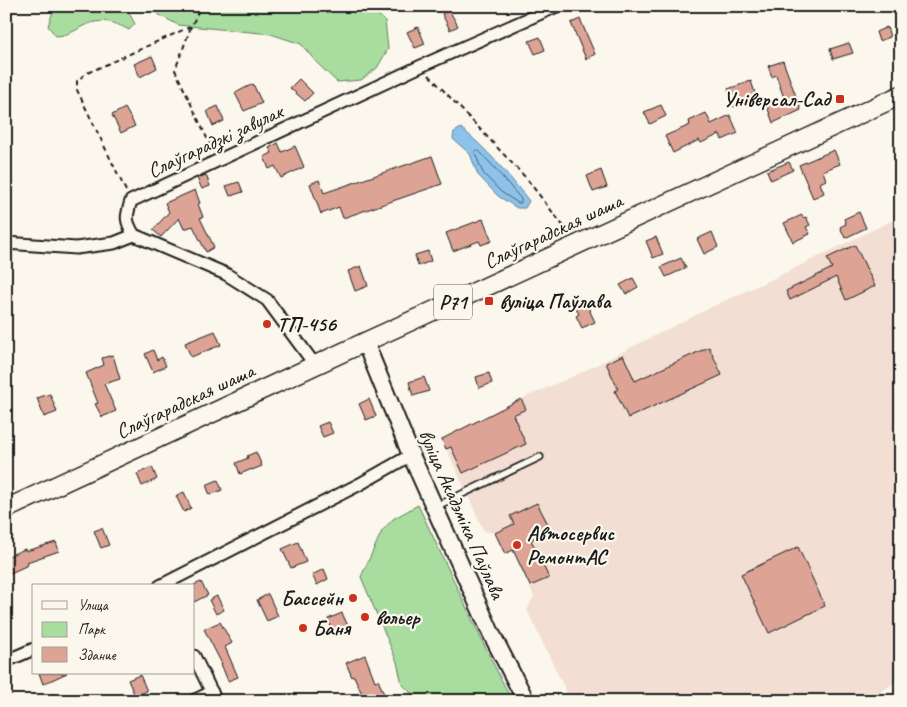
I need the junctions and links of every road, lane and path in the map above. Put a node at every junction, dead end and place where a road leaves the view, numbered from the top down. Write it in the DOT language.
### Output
graph roads {
  1 [pos="200,6"];
  2 [pos="557,6"];
  3 [pos="192,26"];
  4 [pos="421,66"];
  5 [pos="901,95"];
  6 [pos="217,160"];
  7 [pos="131,201"];
  8 [pos="134,235"];
  9 [pos="571,236"];
  10 [pos="6,243"];
  11 [pos="365,342"];
  12 [pos="315,365"];
  13 [pos="411,455"];
  14 [pos="540,457"];
  15 [pos="435,507"];
  16 [pos="6,509"];
  17 [pos="164,584"];
  18 [pos="32,650"];
  19 [pos="195,658"];
  20 [pos="6,661"];
  21 [pos="214,696"];
  22 [pos="194,701"];
  23 [pos="526,701"];
  1 -- 3 [label="path"];
  2 -- 4 [label="street, Слаўгарадзкі завулак"];
  3 -- 6 [label="path"];
  3 -- 7 [label="path"];
  4 -- 6 [label="street, Слаўгарадзкі завулак"];
  4 -- 9 [label="path"];
  5 -- 11 [label="main road, Слаўгарадская шаша / Р71"];
  6 -- 7 [label="street, Слаўгарадзкі завулак"];
  7 -- 8 [label="street, Слаўгарадзкі завулак"];
  8 -- 10 [label="street"];
  8 -- 12 [label="street"];
  11 -- 12 [label="main road, Слаўгарадская шаша / Р71"];
  11 -- 13 [label="main road, вуліца Акадэміка Паўлава"];
  12 -- 16 [label="main road, Слаўгарадская шаша / Р71"];
  13 -- 15 [label="main road, вуліца Акадэміка Паўлава"];
  13 -- 17 [label="street"];
  14 -- 15 [label="lane"];
  15 -- 23 [label="main road, вуліца Акадэміка Паўлава"];
  18 -- 20 [label="street"];
  19 -- 21 [label="street"];
  21 -- 22 [label="street"];
}
